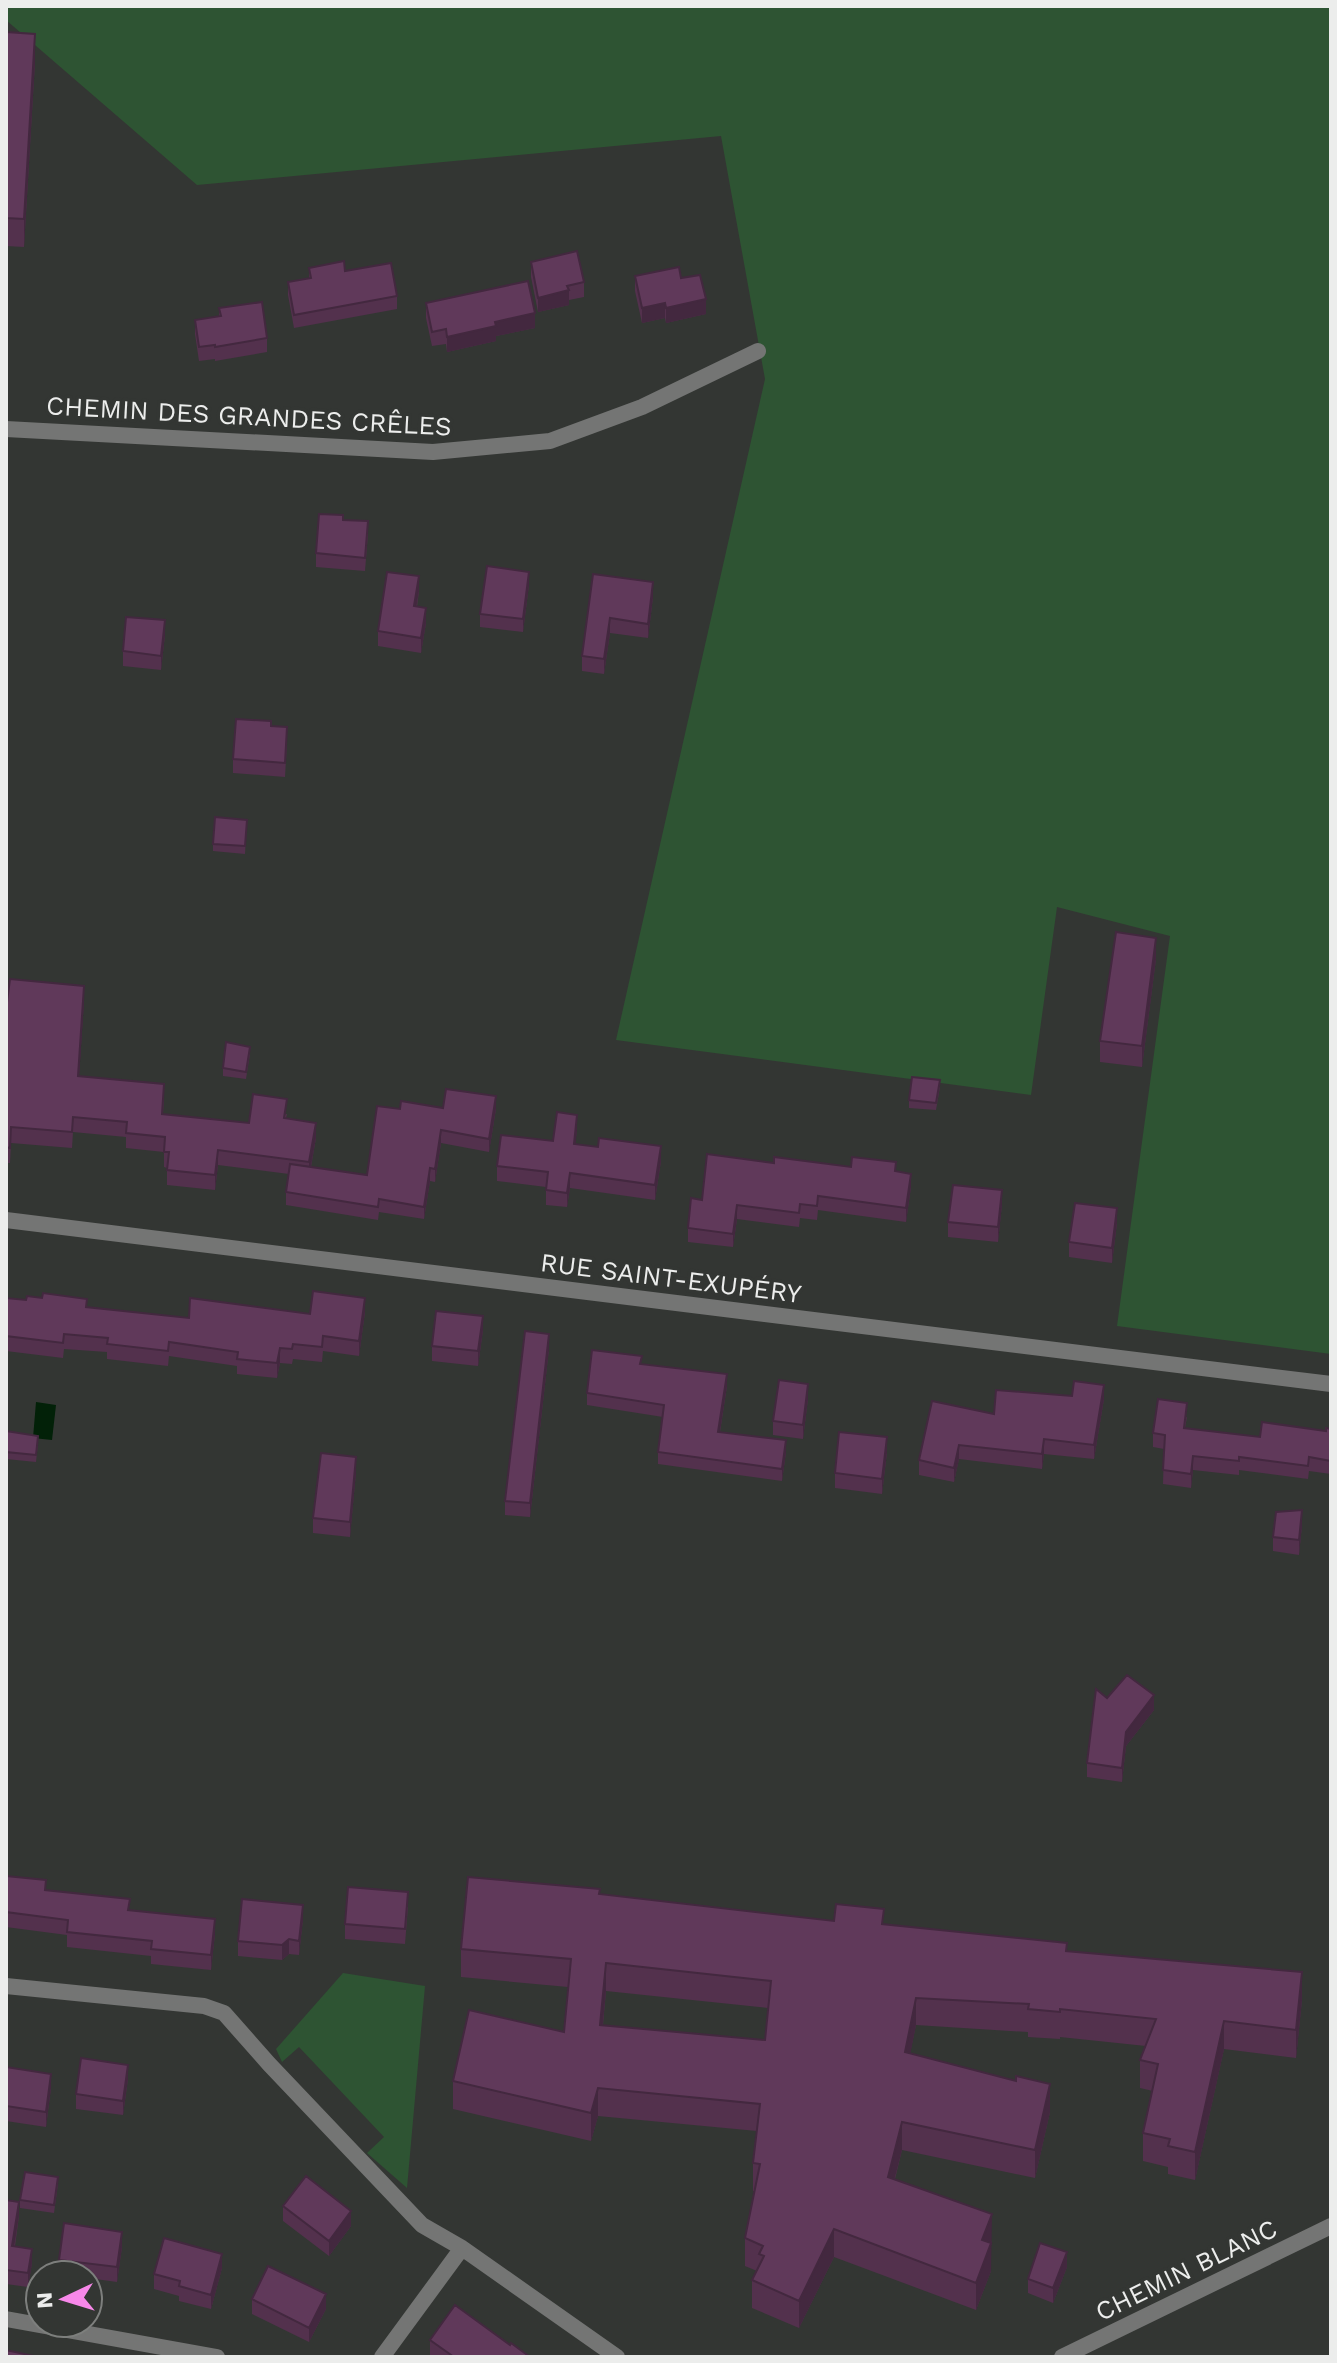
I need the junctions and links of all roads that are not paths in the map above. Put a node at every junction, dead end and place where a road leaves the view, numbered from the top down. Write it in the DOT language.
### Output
graph roads {
  1 [pos="758,351"];
  2 [pos="6,429"];
  3 [pos="6,1220"];
  4 [pos="1331,1384"];
  5 [pos="6,1986"];
  6 [pos="1331,2226"];
  7 [pos="462,2248"];
  8 [pos="6,2319"];
  9 [pos="217,2357"];
  10 [pos="382,2357"];
  11 [pos="617,2357"];
  12 [pos="1062,2357"];
  1 -- 2 [label="street, CHEMIN DES GRANDES CRÊLES"];
  3 -- 4 [label="street, RUE SAINT-EXUPÉRY"];
  5 -- 7 [label="street"];
  6 -- 12 [label="street, CHEMIN BLANC"];
  7 -- 10 [label="street"];
  7 -- 11 [label="street"];
  8 -- 9 [label="street"];
}
